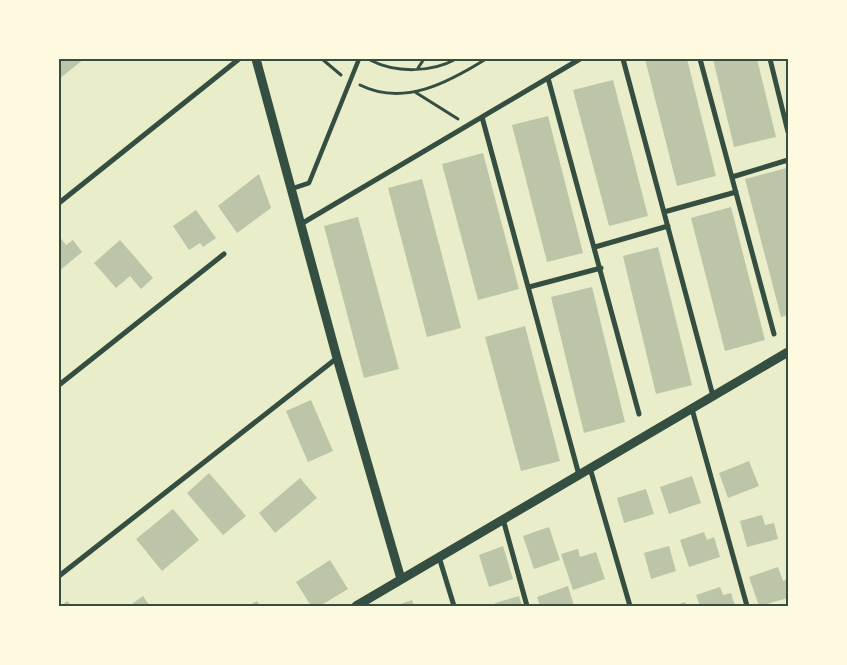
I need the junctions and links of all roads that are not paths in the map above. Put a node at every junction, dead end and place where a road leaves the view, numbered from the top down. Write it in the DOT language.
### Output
graph roads {
  1 [pos="240,59"];
  2 [pos="256,59"];
  3 [pos="359,59"];
  4 [pos="580,59"];
  5 [pos="623,59"];
  6 [pos="700,59"];
  7 [pos="770,59"];
  8 [pos="548,78"];
  9 [pos="482,117"];
  10 [pos="788,132"];
  11 [pos="788,160"];
  12 [pos="732,177"];
  13 [pos="291,189"];
  14 [pos="736,192"];
  15 [pos="59,203"];
  16 [pos="664,212"];
  17 [pos="301,224"];
  18 [pos="668,226"];
  19 [pos="595,247"];
  20 [pos="224,254"];
  21 [pos="601,268"];
  22 [pos="529,287"];
  23 [pos="774,334"];
  24 [pos="788,352"];
  25 [pos="337,358"];
  26 [pos="59,384"];
  27 [pos="713,396"];
  28 [pos="692,409"];
  29 [pos="640,414"];
  30 [pos="590,468"];
  31 [pos="579,475"];
  32 [pos="503,519"];
  33 [pos="439,557"];
  34 [pos="59,576"];
  35 [pos="401,579"];
  36 [pos="356,606"];
  37 [pos="454,606"];
  38 [pos="527,606"];
  39 [pos="630,606"];
  40 [pos="747,606"];
  1 -- 15 [label="street"];
  2 -- 13 [label="street"];
  3 -- 13 [label="street"];
  4 -- 8 [label="street"];
  5 -- 16 [label="street"];
  6 -- 12 [label="street"];
  7 -- 10 [label="street"];
  8 -- 9 [label="street"];
  8 -- 19 [label="street"];
  9 -- 17 [label="street"];
  9 -- 22 [label="street"];
  11 -- 12 [label="street"];
  12 -- 14 [label="street"];
  13 -- 17 [label="street"];
  14 -- 16 [label="street"];
  14 -- 23 [label="street"];
  16 -- 18 [label="street"];
  17 -- 25 [label="street"];
  18 -- 19 [label="street"];
  18 -- 27 [label="street"];
  19 -- 21 [label="street"];
  20 -- 26 [label="street"];
  21 -- 22 [label="street"];
  21 -- 29 [label="street"];
  22 -- 31 [label="street"];
  24 -- 27 [label="street"];
  25 -- 34 [label="street"];
  25 -- 35 [label="street"];
  27 -- 28 [label="street"];
  28 -- 30 [label="street"];
  28 -- 40 [label="street"];
  30 -- 31 [label="street"];
  30 -- 39 [label="street"];
  31 -- 32 [label="street"];
  32 -- 33 [label="street"];
  32 -- 38 [label="street"];
  33 -- 35 [label="street"];
  33 -- 37 [label="street"];
  35 -- 36 [label="street"];
}
